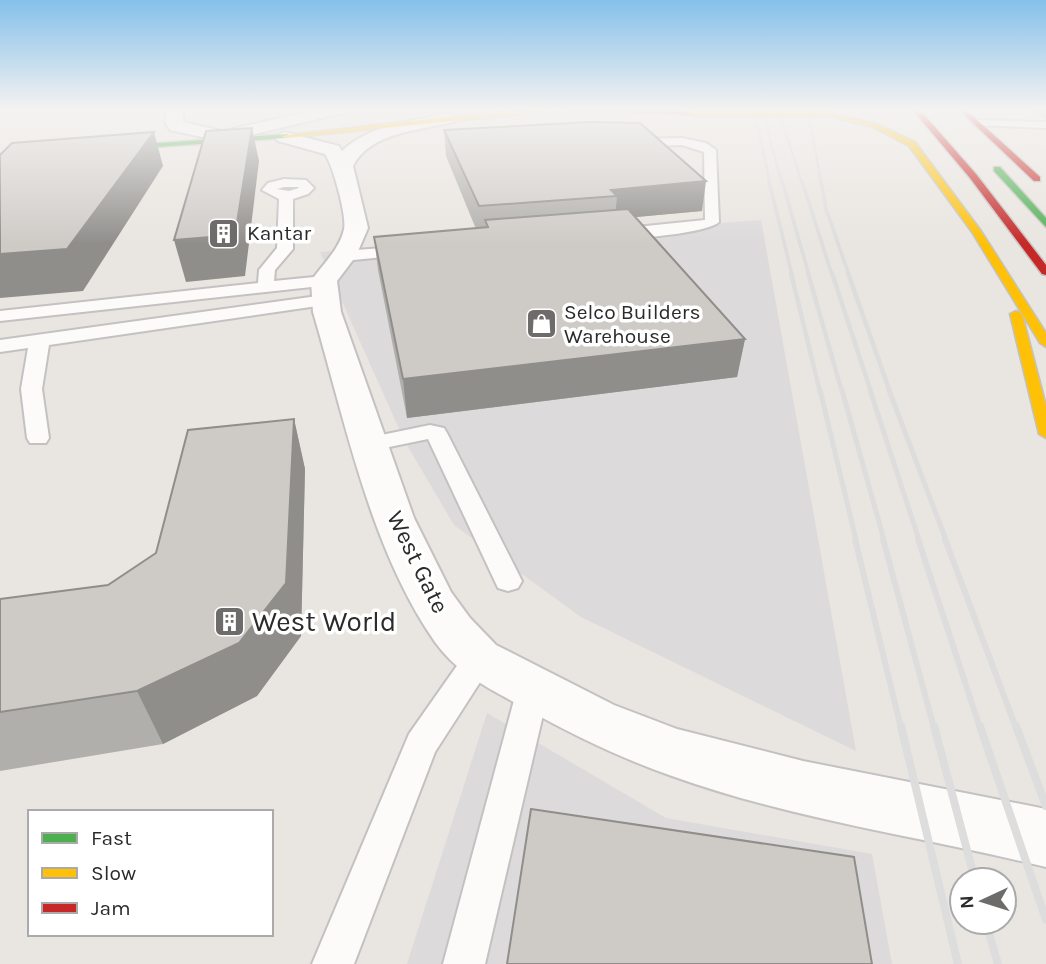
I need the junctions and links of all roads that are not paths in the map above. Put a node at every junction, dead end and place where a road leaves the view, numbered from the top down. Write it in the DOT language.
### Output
graph roads {
  1 [pos="28,154"];
  2 [pos="340,154"];
  3 [pos="710,154"];
  4 [pos="920,154"];
  5 [pos="954,154"];
  6 [pos="1010,154"];
  7 [pos="0,156"];
  8 [pos="987,158"];
  9 [pos="1046,188"];
  10 [pos="286,195"];
  11 [pos="1046,224"];
  12 [pos="604,235"];
  13 [pos="429,249"];
  14 [pos="343,256"];
  15 [pos="1046,272"];
  16 [pos="1009,284"];
  17 [pos="267,288"];
  18 [pos="324,290"];
  19 [pos="0,316"];
  20 [pos="40,341"];
  21 [pos="1046,343"];
  22 [pos="0,346"];
  23 [pos="1046,434"];
  24 [pos="38,438"];
  25 [pos="370,444"];
  26 [pos="508,581"];
  27 [pos="480,659"];
  28 [pos="533,689"];
  29 [pos="1046,838"];
  30 [pos="332,964"];
  31 [pos="464,964"];
  1 -- 7 [label="main road"];
  2 -- 14 [label="street"];
  3 -- 12 [label="lane"];
  4 -- 16 [label="main road"];
  5 -- 15 [label="main road"];
  6 -- 9 [label="main road"];
  8 -- 11 [label="main road"];
  10 -- 17 [label="lane"];
  13 -- 14 [label="lane"];
  14 -- 18 [label="street"];
  16 -- 21 [label="main road"];
  16 -- 23 [label="main road"];
  17 -- 18 [label="lane"];
  17 -- 19 [label="lane"];
  18 -- 20 [label="lane"];
  18 -- 25 [label="street, West Gate"];
  20 -- 22 [label="lane"];
  20 -- 24 [label="lane"];
  25 -- 26 [label="lane"];
  25 -- 27 [label="street, West Gate"];
  27 -- 28 [label="street, West Gate"];
  27 -- 30 [label="lane"];
  28 -- 29 [label="street, West Gate"];
  28 -- 31 [label="lane"];
}
